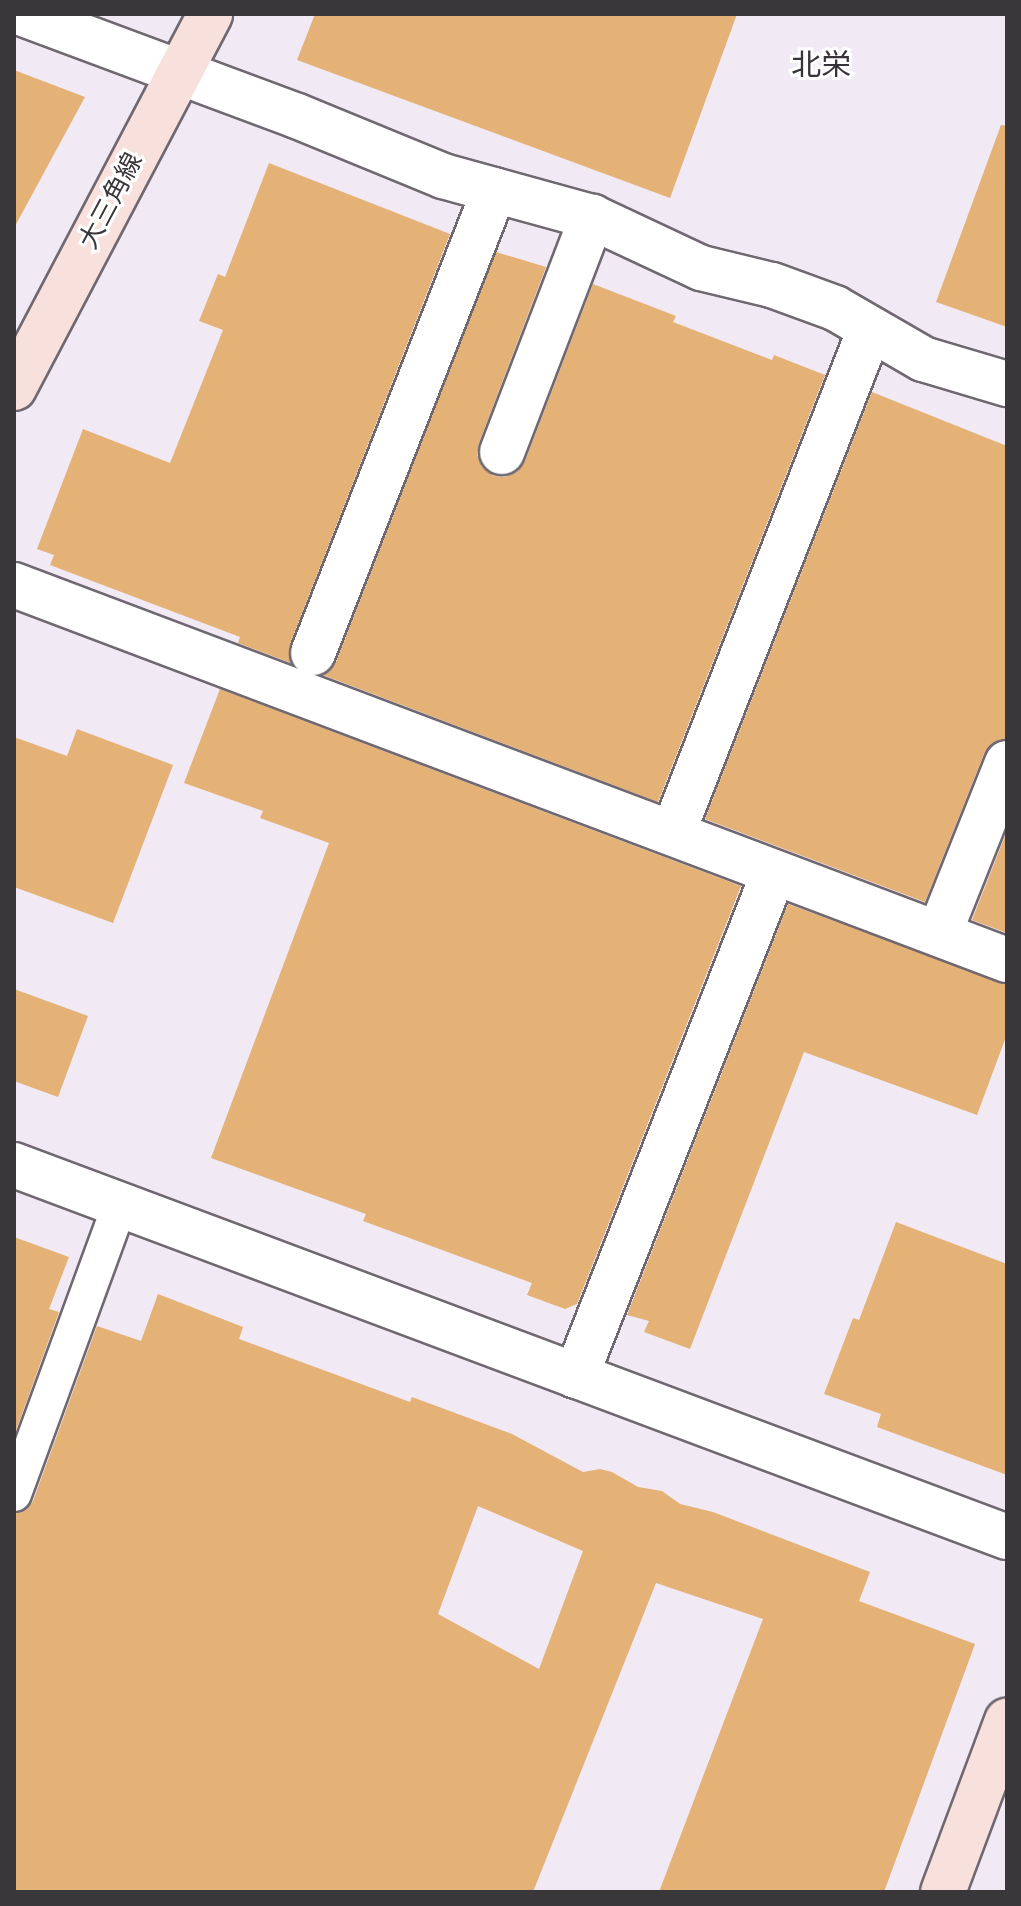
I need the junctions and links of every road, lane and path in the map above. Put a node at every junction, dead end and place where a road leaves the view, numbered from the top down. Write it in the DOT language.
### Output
graph roads {
  1 [pos="23,14"];
  2 [pos="210,14"];
  3 [pos="179,72"];
  4 [pos="494,190"];
  5 [pos="592,217"];
  6 [pos="870,329"];
  7 [pos="1007,384"];
  8 [pos="14,388"];
  9 [pos="502,452"];
  10 [pos="14,585"];
  11 [pos="313,653"];
  12 [pos="1007,763"];
  13 [pos="673,833"];
  14 [pos="774,872"];
  15 [pos="939,934"];
  16 [pos="1007,960"];
  17 [pos="14,1165"];
  18 [pos="120,1205"];
  19 [pos="576,1376"];
  20 [pos="14,1494"];
  21 [pos="1007,1537"];
  22 [pos="1007,1721"];
  23 [pos="943,1892"];
  1 -- 3 [label="street"];
  2 -- 3 [label="street, 大三角線"];
  3 -- 4 [label="street"];
  3 -- 8 [label="street, 大三角線"];
  4 -- 5 [label="street"];
  4 -- 11 [label="street"];
  5 -- 6 [label="street"];
  5 -- 9 [label="street"];
  6 -- 7 [label="street"];
  6 -- 13 [label="street"];
  10 -- 13 [label="street"];
  12 -- 15 [label="street"];
  13 -- 14 [label="street"];
  14 -- 15 [label="street"];
  14 -- 19 [label="street"];
  15 -- 16 [label="street"];
  17 -- 18 [label="street"];
  18 -- 19 [label="street"];
  18 -- 20 [label="lane"];
  19 -- 21 [label="street"];
  22 -- 23 [label="street"];
}
